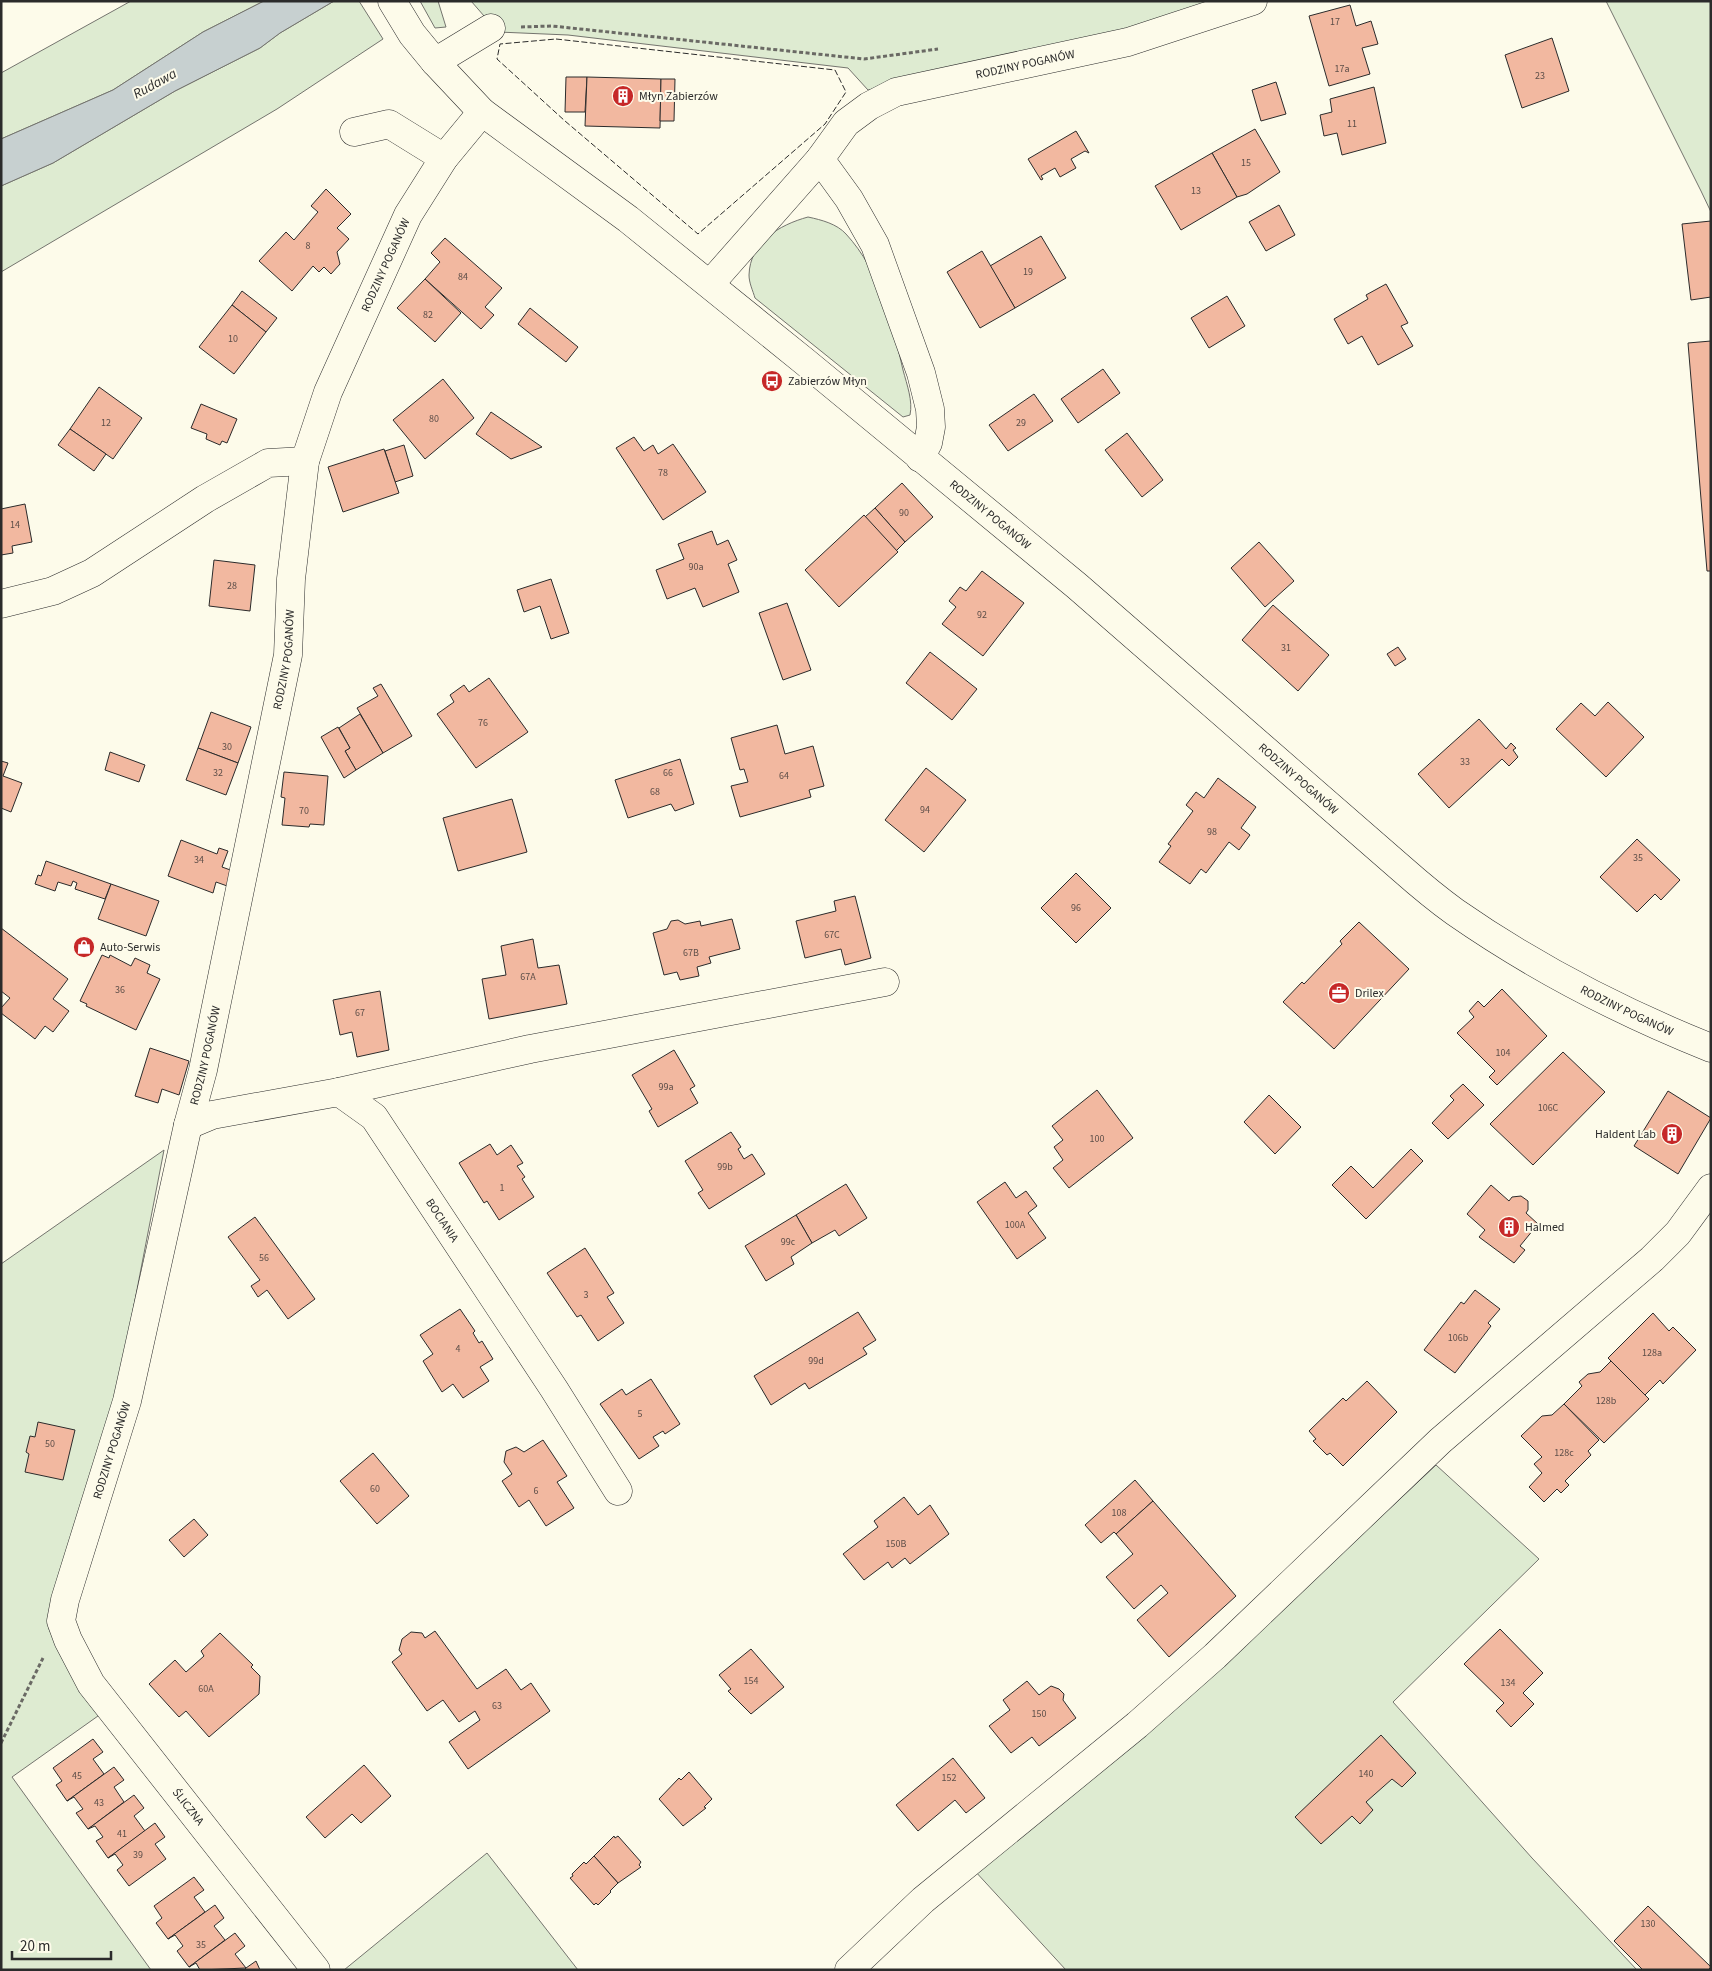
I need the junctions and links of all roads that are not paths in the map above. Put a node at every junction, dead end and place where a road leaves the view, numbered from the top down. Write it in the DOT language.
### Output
graph roads {
  1 [pos="392,1"];
  2 [pos="1253,1"];
  3 [pos="491,28"];
  4 [pos="435,62"];
  5 [pos="482,112"];
  6 [pos="354,132"];
  7 [pos="444,158"];
  8 [pos="820,158"];
  9 [pos="710,284"];
  10 [pos="920,458"];
  11 [pos="305,461"];
  12 [pos="1,604"];
  13 [pos="885,982"];
  14 [pos="1711,1048"];
  15 [pos="339,1092"];
  16 [pos="188,1125"];
  17 [pos="1711,1188"];
  18 [pos="618,1491"];
  19 [pos="64,1631"];
  20 [pos="316,1970"];
  21 [pos="849,1970"];
  1 -- 4 [label="street, RODZINY POGANÓW"];
  2 -- 8 [label="street, RODZINY POGANÓW"];
  3 -- 4 [label="street"];
  4 -- 5 [label="street, RODZINY POGANÓW"];
  5 -- 7 [label="street, RODZINY POGANÓW"];
  5 -- 9 [label="street, RODZINY POGANÓW"];
  6 -- 7 [label="street"];
  7 -- 11 [label="street, RODZINY POGANÓW"];
  8 -- 9 [label="street, RODZINY POGANÓW"];
  8 -- 10 [label="street"];
  9 -- 10 [label="street, RODZINY POGANÓW"];
  10 -- 14 [label="street, RODZINY POGANÓW"];
  11 -- 12 [label="street"];
  11 -- 16 [label="street, RODZINY POGANÓW"];
  13 -- 15 [label="street"];
  15 -- 16 [label="street"];
  15 -- 18 [label="street, BOCIANIA"];
  16 -- 19 [label="street, RODZINY POGANÓW"];
  17 -- 21 [label="street"];
  19 -- 20 [label="street, ŚLICZNA"];
}
